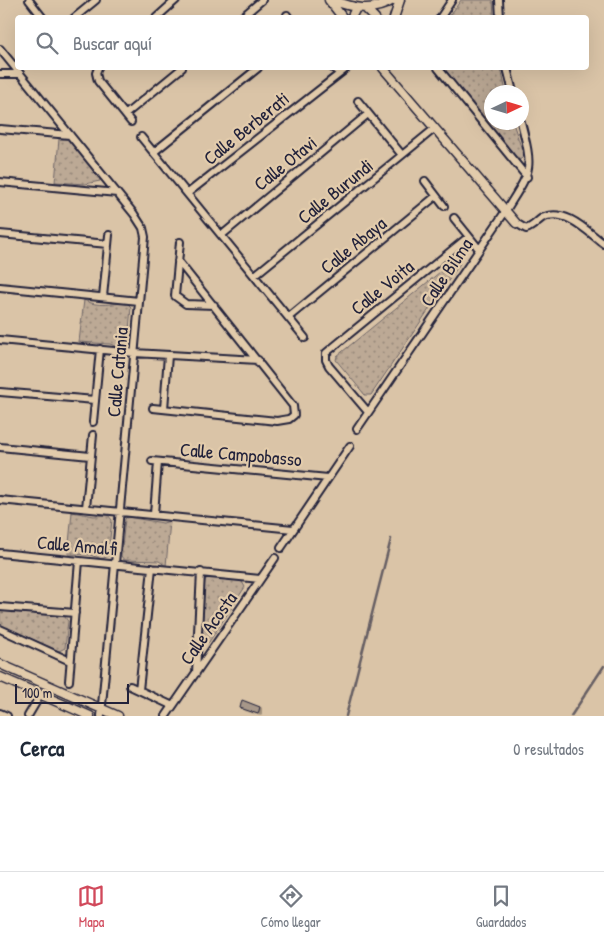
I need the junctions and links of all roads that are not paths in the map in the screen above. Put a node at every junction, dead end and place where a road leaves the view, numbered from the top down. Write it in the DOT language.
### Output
graph roads {
  1 [pos="29,0"];
  2 [pos="96,0"];
  3 [pos="176,0"];
  4 [pos="262,0"];
  5 [pos="330,0"];
  6 [pos="393,0"];
  7 [pos="400,0"];
  8 [pos="452,0"];
  9 [pos="499,0"];
  10 [pos="356,8"];
  11 [pos="366,8"];
  12 [pos="42,15"];
  13 [pos="78,15"];
  14 [pos="159,15"];
  15 [pos="244,15"];
  16 [pos="341,15"];
  17 [pos="352,15"];
  18 [pos="372,15"];
  19 [pos="395,15"];
  20 [pos="442,15"];
  21 [pos="500,15"];
  22 [pos="0,49"];
  23 [pos="15,68"];
  24 [pos="17,70"];
  25 [pos="97,70"];
  26 [pos="180,70"];
  27 [pos="256,70"];
  28 [pos="335,70"];
  29 [pos="344,70"];
  30 [pos="385,70"];
  31 [pos="392,70"];
  32 [pos="440,70"];
  33 [pos="507,70"];
  34 [pos="339,73"];
  35 [pos="0,74"];
  36 [pos="20,74"];
  37 [pos="394,81"];
  38 [pos="511,85"];
  39 [pos="358,101"];
  40 [pos="126,114"];
  41 [pos="368,114"];
  42 [pos="131,122"];
  43 [pos="0,129"];
  44 [pos="434,129"];
  45 [pos="523,130"];
  46 [pos="70,135"];
  47 [pos="141,137"];
  48 [pos="154,152"];
  49 [pos="402,155"];
  50 [pos="527,177"];
  51 [pos="0,182"];
  52 [pos="425,182"];
  53 [pos="117,193"];
  54 [pos="188,193"];
  55 [pos="436,196"];
  56 [pos="444,206"];
  57 [pos="505,212"];
  58 [pos="454,218"];
  59 [pos="516,223"];
  60 [pos="0,234"];
  61 [pos="109,235"];
  62 [pos="222,235"];
  63 [pos="468,237"];
  64 [pos="180,242"];
  65 [pos="108,244"];
  66 [pos="604,244"];
  67 [pos="479,249"];
  68 [pos="178,260"];
  69 [pos="255,275"];
  70 [pos="0,287"];
  71 [pos="103,297"];
  72 [pos="139,301"];
  73 [pos="214,305"];
  74 [pos="289,317"];
  75 [pos="305,338"];
  76 [pos="0,340"];
  77 [pos="100,349"];
  78 [pos="134,352"];
  79 [pos="168,355"];
  80 [pos="258,360"];
  81 [pos="0,392"];
  82 [pos="95,400"];
  83 [pos="153,408"];
  84 [pos="164,409"];
  85 [pos="368,412"];
  86 [pos="93,422"];
  87 [pos="357,429"];
  88 [pos="93,434"];
  89 [pos="350,446"];
  90 [pos="0,447"];
  91 [pos="90,456"];
  92 [pos="328,478"];
  93 [pos="0,500"];
  94 [pos="86,508"];
  95 [pos="120,512"];
  96 [pos="154,514"];
  97 [pos="293,529"];
  98 [pos="282,548"];
  99 [pos="0,553"];
  100 [pos="275,558"];
  101 [pos="79,561"];
  102 [pos="115,564"];
  103 [pos="152,568"];
  104 [pos="201,572"];
  105 [pos="260,578"];
  106 [pos="0,607"];
  107 [pos="75,613"];
  108 [pos="0,629"];
  109 [pos="70,661"];
  110 [pos="0,664"];
  111 [pos="196,673"];
  112 [pos="0,677"];
  113 [pos="69,681"];
  114 [pos="130,686"];
  115 [pos="139,690"];
  116 [pos="41,694"];
  117 [pos="173,706"];
  118 [pos="0,713"];
  119 [pos="102,713"];
  120 [pos="6,716"];
  121 [pos="28,716"];
  122 [pos="90,716"];
  123 [pos="118,716"];
  124 [pos="166,716"];
  1 -- 12 [label="street"];
  2 -- 13 [label="street"];
  3 -- 14 [label="street"];
  4 -- 15 [label="street"];
  5 -- 10 [label="street"];
  5 -- 16 [label="street"];
  6 -- 11 [label="street"];
  7 -- 19 [label="street"];
  8 -- 20 [label="street"];
  9 -- 21 [label="street"];
  10 -- 11 [label="street"];
  10 -- 17 [label="street"];
  11 -- 18 [label="street"];
  22 -- 23 [label="street, Calle Catania"];
  24 -- 36 [label="street, Calle Catania"];
  25 -- 40 [label="street"];
  26 -- 40 [label="street"];
  27 -- 48 [label="street"];
  28 -- 34 [label="street"];
  29 -- 34 [label="street, Calle Berberati"];
  30 -- 37 [label="street"];
  31 -- 37 [label="street"];
  32 -- 50 [label="street"];
  33 -- 38 [label="street"];
  34 -- 54 [label="street, Calle Berberati"];
  35 -- 36 [label="street"];
  36 -- 46 [label="street, Calle Catania"];
  37 -- 44 [label="street"];
  39 -- 41 [label="street"];
  40 -- 42 [label="street"];
  41 -- 49 [label="street"];
  41 -- 62 [label="street, Calle Otavi"];
  43 -- 46 [label="street"];
  44 -- 49 [label="street, Calle Burundi"];
  44 -- 57 [label="street"];
  45 -- 50 [label="street, Calle Bilma"];
  46 -- 53 [label="street, Calle Catania"];
  47 -- 48 [label="street"];
  48 -- 54 [label="street"];
  49 -- 69 [label="street, Calle Burundi"];
  50 -- 57 [label="street, Calle Bilma"];
  51 -- 53 [label="street"];
  52 -- 55 [label="street"];
  53 -- 72 [label="street, Calle Catania"];
  54 -- 62 [label="street"];
  55 -- 56 [label="street"];
  55 -- 74 [label="street, Calle Abaya"];
  57 -- 59 [label="street"];
  57 -- 67 [label="street, Calle Bilma"];
  58 -- 63 [label="street"];
  59 -- 66 [label="street"];
  60 -- 65 [label="street"];
  61 -- 65 [label="street"];
  62 -- 69 [label="street"];
  63 -- 67 [label="street"];
  63 -- 85 [label="street, Calle Voita"];
  64 -- 68 [label="street"];
  65 -- 71 [label="street"];
  67 -- 85 [label="street, Calle Bilma"];
  68 -- 73 [label="street"];
  68 -- 73 [label="street"];
  69 -- 74 [label="street"];
  70 -- 71 [label="street"];
  71 -- 72 [label="street"];
  72 -- 78 [label="street, Calle Catania"];
  73 -- 80 [label="street"];
  74 -- 75 [label="street"];
  76 -- 77 [label="street"];
  77 -- 78 [label="street"];
  77 -- 82 [label="street"];
  78 -- 79 [label="street"];
  78 -- 95 [label="street, Calle Catania"];
  79 -- 80 [label="street"];
  79 -- 84 [label="street"];
  80 -- 84 [label="street"];
  81 -- 82 [label="street"];
  82 -- 86 [label="street"];
  83 -- 84 [label="street"];
  85 -- 87 [label="street, Calle Bilma"];
  88 -- 91 [label="street"];
  89 -- 92 [label="street"];
  90 -- 91 [label="street"];
  91 -- 94 [label="street"];
  92 -- 96 [label="street, Calle Campobasso"];
  92 -- 97 [label="street"];
  93 -- 94 [label="street"];
  94 -- 95 [label="street"];
  95 -- 96 [label="street"];
  95 -- 102 [label="street, Calle Catania"];
  96 -- 97 [label="street"];
  97 -- 98 [label="street"];
  99 -- 101 [label="street, Calle Amalfi"];
  100 -- 105 [label="street, Calle Acosta"];
  101 -- 102 [label="street, Calle Amalfi"];
  101 -- 107 [label="street"];
  102 -- 103 [label="street, Calle Amalfi"];
  102 -- 119 [label="street, Calle Catania"];
  103 -- 104 [label="street, Calle Amalfi"];
  103 -- 115 [label="street"];
  104 -- 105 [label="street, Calle Amalfi"];
  104 -- 111 [label="street"];
  105 -- 111 [label="street, Calle Acosta"];
  106 -- 107 [label="street"];
  107 -- 109 [label="street"];
  108 -- 109 [label="street"];
  109 -- 113 [label="street"];
  110 -- 119 [label="street"];
  111 -- 117 [label="street, Calle Acosta"];
  112 -- 116 [label="street"];
  114 -- 115 [label="street"];
  115 -- 117 [label="street"];
  116 -- 121 [label="street"];
  116 -- 122 [label="street"];
  117 -- 124 [label="street, Calle Acosta"];
  118 -- 120 [label="street"];
  119 -- 123 [label="street"];
}
